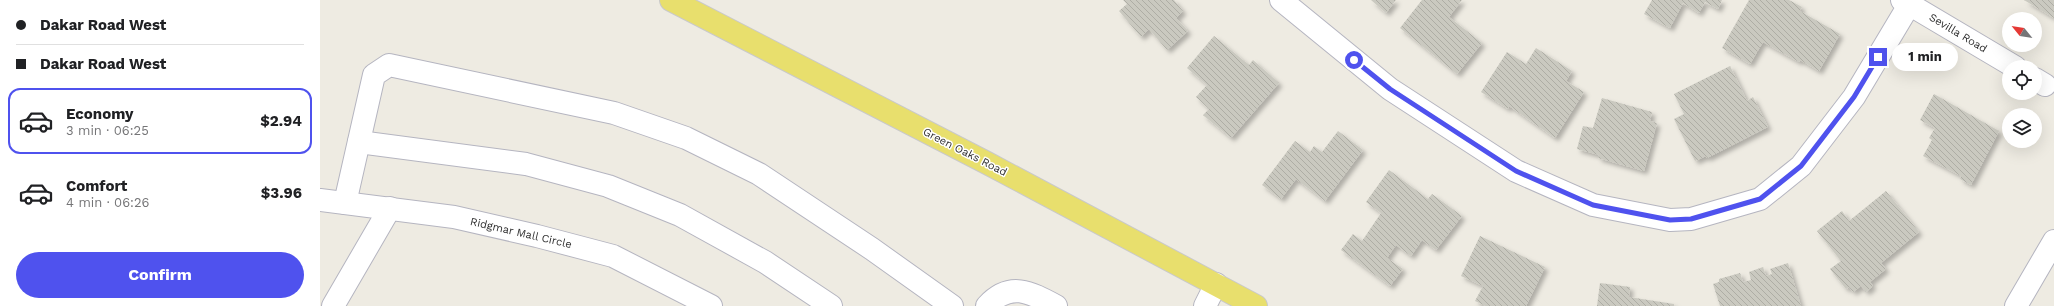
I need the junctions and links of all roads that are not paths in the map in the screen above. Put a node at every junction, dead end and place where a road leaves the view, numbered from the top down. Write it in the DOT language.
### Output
graph roads {
  1 [pos="671,0"];
  2 [pos="1282,0"];
  3 [pos="1908,1"];
  4 [pos="2004,60"];
  5 [pos="359,142"];
  6 [pos="320,200"];
  7 [pos="345,203"];
  8 [pos="390,208"];
  9 [pos="2054,241"];
  10 [pos="1216,284"];
  11 [pos="320,300"];
  12 [pos="332,306"];
  13 [pos="711,306"];
  14 [pos="831,306"];
  15 [pos="952,306"];
  16 [pos="987,306"];
  17 [pos="1056,306"];
  18 [pos="1205,306"];
  19 [pos="1256,306"];
  20 [pos="2016,306"];
  1 -- 10 [label="main road, Green Oaks Road"];
  2 -- 3 [label="street"];
  3 -- 4 [label="street, Sevilla Road"];
  5 -- 7 [label="street"];
  5 -- 14 [label="street"];
  5 -- 15 [label="street"];
  6 -- 7 [label="street, Ridgmar Mall Circle"];
  7 -- 8 [label="street, Ridgmar Mall Circle"];
  8 -- 12 [label="street"];
  8 -- 13 [label="street, Ridgmar Mall Circle"];
  9 -- 20 [label="street"];
  10 -- 18 [label="street"];
  10 -- 19 [label="main road, Green Oaks Road"];
  11 -- 12 [label="street"];
  16 -- 17 [label="street"];
}
